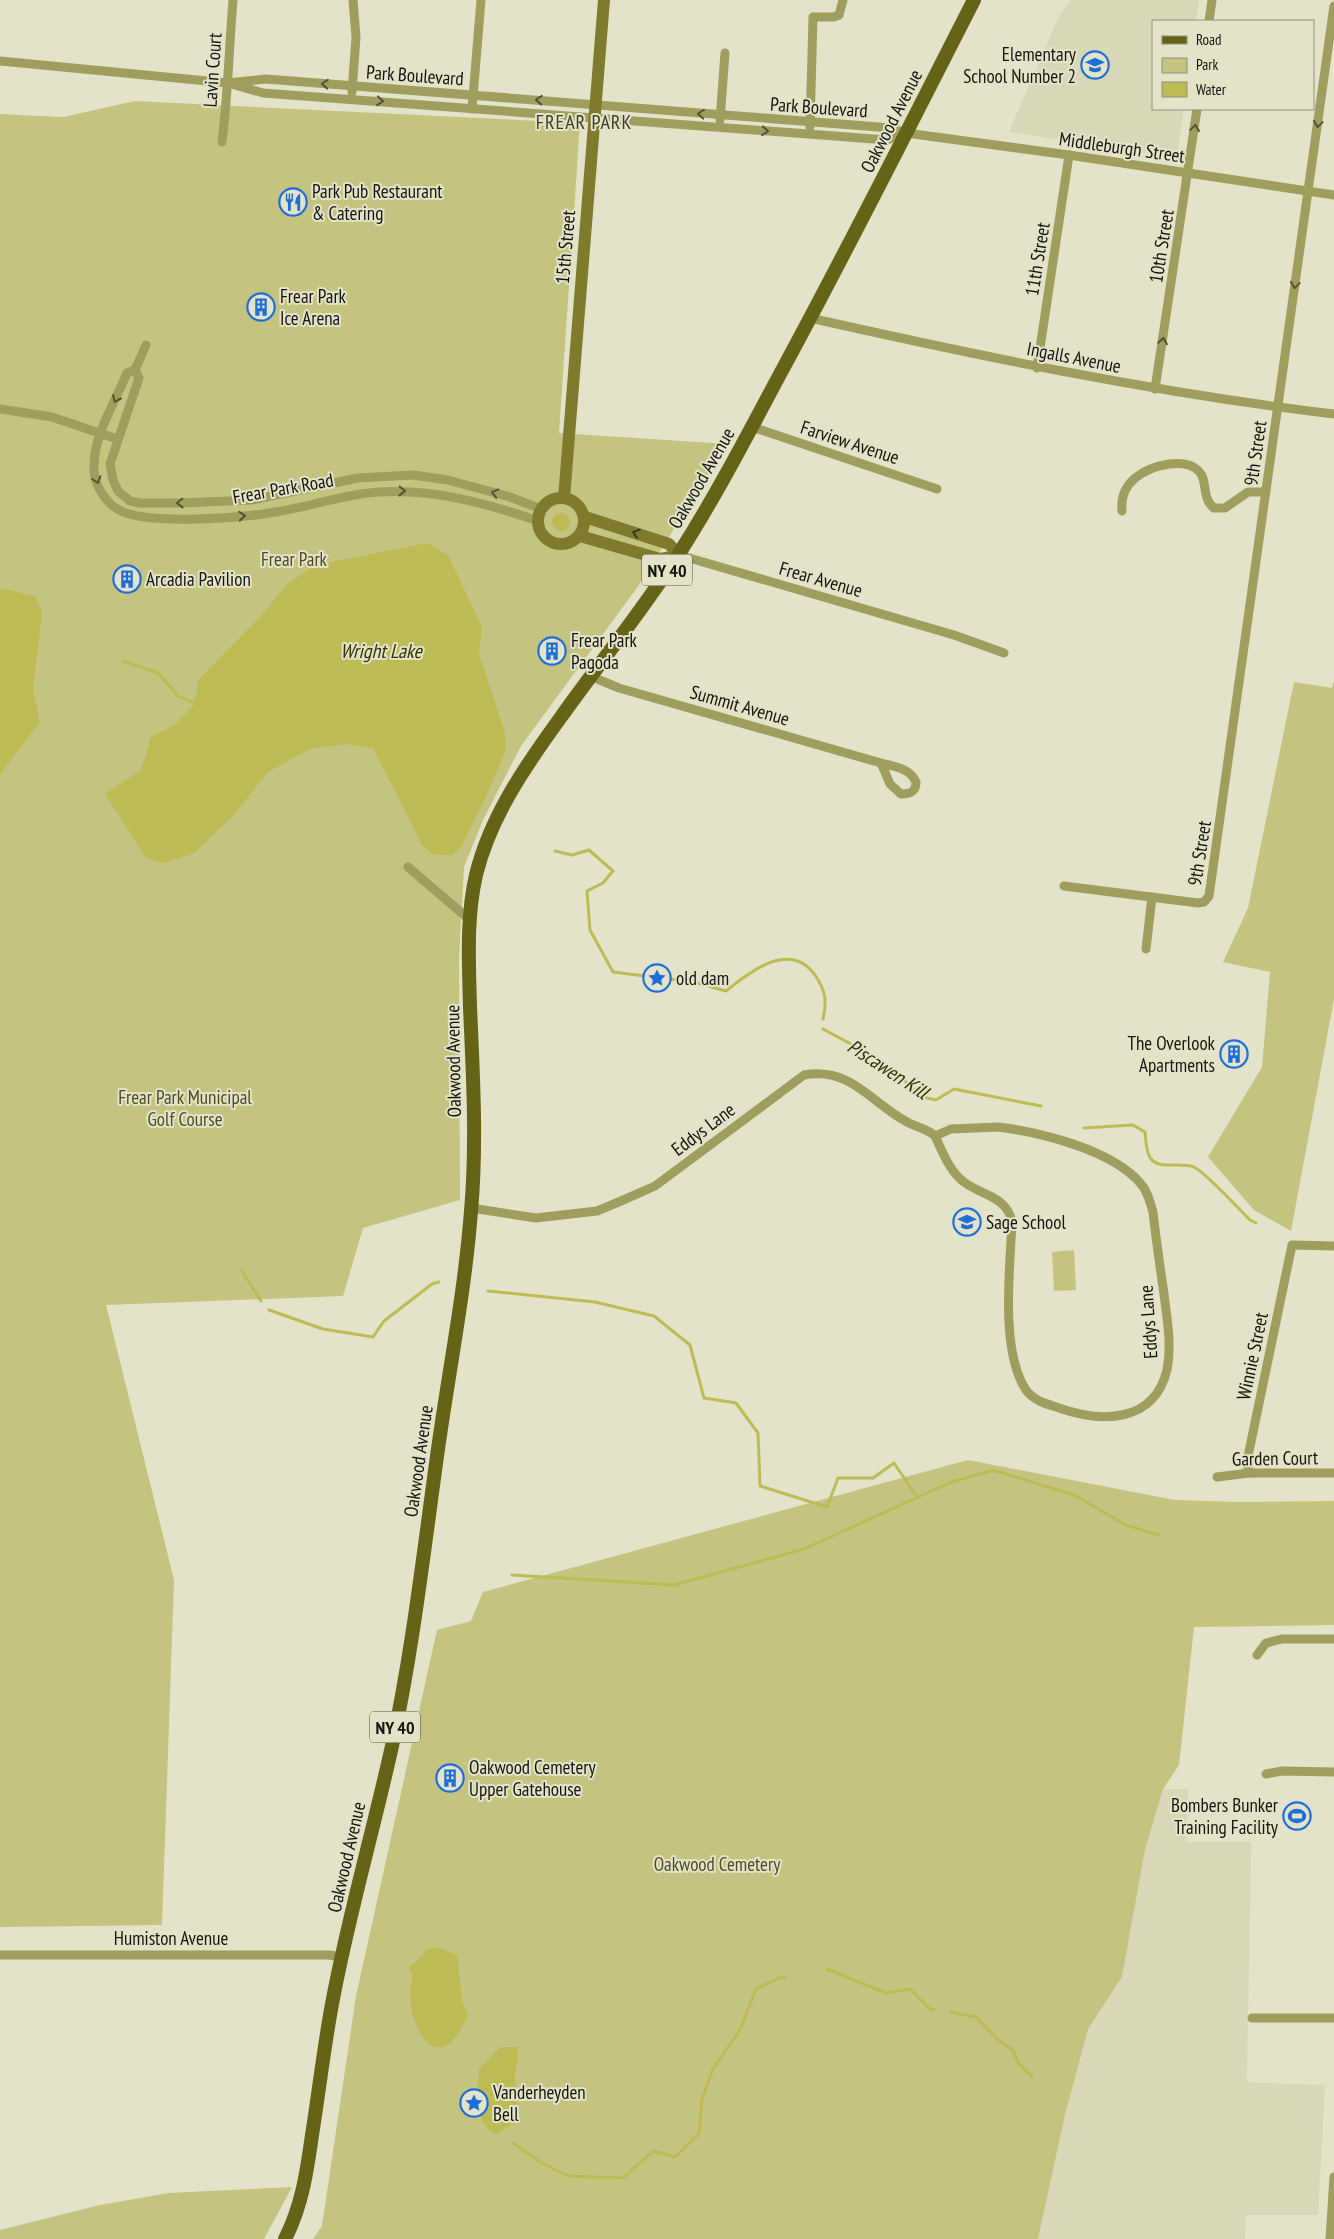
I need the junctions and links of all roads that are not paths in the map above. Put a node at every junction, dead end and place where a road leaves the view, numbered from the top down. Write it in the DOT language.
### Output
graph roads {
  1 [pos="233,0"];
  2 [pos="352,0"];
  3 [pos="481,0"];
  4 [pos="604,0"];
  5 [pos="843,0"];
  6 [pos="974,0"];
  7 [pos="1212,0"];
  8 [pos="1334,6"];
  9 [pos="1209,20"];
  10 [pos="726,53"];
  11 [pos="0,61"];
  12 [pos="228,83"];
  13 [pos="352,86"];
  14 [pos="473,95"];
  15 [pos="352,99"];
  16 [pos="472,109"];
  17 [pos="1198,110"];
  18 [pos="595,111"];
  19 [pos="720,116"];
  20 [pos="810,122"];
  21 [pos="720,127"];
  22 [pos="906,133"];
  23 [pos="809,134"];
  24 [pos="222,142"];
  25 [pos="1069,155"];
  26 [pos="1189,173"];
  27 [pos="1309,191"];
  28 [pos="1334,195"];
  29 [pos="810,318"];
  30 [pos="146,345"];
  31 [pos="1037,368"];
  32 [pos="135,370"];
  33 [pos="1155,389"];
  34 [pos="1278,407"];
  35 [pos="0,409"];
  36 [pos="1334,414"];
  37 [pos="752,427"];
  38 [pos="100,433"];
  39 [pos="117,439"];
  40 [pos="937,489"];
  41 [pos="1266,492"];
  42 [pos="564,498"];
  43 [pos="1122,511"];
  44 [pos="540,515"];
  45 [pos="584,517"];
  46 [pos="580,536"];
  47 [pos="679,554"];
  48 [pos="1004,653"];
  49 [pos="590,676"];
  50 [pos="881,763"];
  51 [pos="408,867"];
  52 [pos="1064,886"];
  53 [pos="1152,897"];
  54 [pos="470,920"];
  55 [pos="1146,949"];
  56 [pos="935,1136"];
  57 [pos="472,1208"];
  58 [pos="1334,1246"];
  59 [pos="1250,1473"];
  60 [pos="1334,1473"];
  61 [pos="1217,1477"];
  62 [pos="1334,1639"];
  63 [pos="1257,1655"];
  64 [pos="1334,1772"];
  65 [pos="1266,1774"];
  66 [pos="0,1955"];
  67 [pos="342,1957"];
  68 [pos="1252,2018"];
  69 [pos="1334,2018"];
  70 [pos="1334,2177"];
  71 [pos="285,2239"];
  72 [pos="1330,2239"];
  1 -- 12 [label="street, Lavin Court"];
  2 -- 13 [label="street"];
  3 -- 14 [label="street"];
  4 -- 18 [label="street, 15th Street"];
  5 -- 20 [label="street"];
  6 -- 22 [label="main road, Oakwood Avenue / NY 40"];
  7 -- 9 [label="street"];
  8 -- 27 [label="street, 9th Street, one-way"];
  10 -- 19 [label="street"];
  11 -- 12 [label="street, Park Boulevard"];
  13 -- 12 [label="street, Park Boulevard, one-way"];
  12 -- 15 [label="street, Park Boulevard"];
  12 -- 24 [label="street, Lavin Court"];
  13 -- 14 [label="street, Park Boulevard"];
  13 -- 15 [label="street"];
  14 -- 16 [label="street"];
  18 -- 14 [label="street, Park Boulevard, one-way"];
  15 -- 16 [label="street, Park Boulevard, one-way"];
  16 -- 18 [label="street, Park Boulevard"];
  26 -- 17 [label="street, 10th Street, one-way"];
  19 -- 18 [label="street, Park Boulevard, one-way"];
  18 -- 21 [label="street, Park Boulevard"];
  18 -- 42 [label="street, 15th Street"];
  19 -- 20 [label="street, Park Boulevard"];
  19 -- 21 [label="street"];
  20 -- 22 [label="street, Park Boulevard"];
  20 -- 23 [label="street"];
  21 -- 23 [label="street, Park Boulevard, one-way"];
  22 -- 23 [label="street, Park Boulevard"];
  22 -- 25 [label="street, Middleburgh Street"];
  22 -- 29 [label="main road, Oakwood Avenue / NY 40"];
  25 -- 26 [label="street, Middleburgh Street"];
  25 -- 31 [label="street, 11th Street"];
  26 -- 27 [label="street, Middleburgh Street"];
  33 -- 26 [label="street, 10th Street, one-way"];
  27 -- 28 [label="street, Middleburgh Street"];
  27 -- 34 [label="street, 9th Street, one-way"];
  29 -- 31 [label="street, Ingalls Avenue"];
  29 -- 37 [label="main road, Oakwood Avenue / NY 40"];
  30 -- 32 [label="street, Frear Park Road"];
  31 -- 33 [label="street, Ingalls Avenue"];
  32 -- 38 [label="street, Frear Park Road, one-way"];
  32 -- 39 [label="street, Frear Park Road"];
  33 -- 34 [label="street, Ingalls Avenue"];
  34 -- 36 [label="street, Ingalls Avenue"];
  34 -- 41 [label="street, 9th Street"];
  35 -- 38 [label="street"];
  37 -- 40 [label="street, Farview Avenue"];
  37 -- 47 [label="main road, Oakwood Avenue / NY 40"];
  38 -- 39 [label="street"];
  38 -- 44 [label="street, Frear Park Road, one-way"];
  44 -- 39 [label="street, Frear Park Road, one-way"];
  41 -- 43 [label="street"];
  41 -- 53 [label="street, 9th Street"];
  42 -- 44 [label="street"];
  42 -- 45 [label="street"];
  44 -- 46 [label="street"];
  45 -- 46 [label="street"];
  47 -- 45 [label="street, one-way"];
  46 -- 47 [label="street"];
  47 -- 48 [label="street, Frear Avenue"];
  47 -- 49 [label="main road, Oakwood Avenue / NY 40"];
  49 -- 50 [label="street, Summit Avenue"];
  49 -- 54 [label="main road, Oakwood Avenue / NY 40"];
  51 -- 54 [label="street"];
  52 -- 53 [label="street"];
  53 -- 55 [label="street"];
  54 -- 57 [label="main road, Oakwood Avenue / NY 40"];
  56 -- 56 [label="street, Eddys Lane"];
  56 -- 57 [label="street, Eddys Lane"];
  57 -- 67 [label="main road, Oakwood Avenue / NY 40"];
  58 -- 59 [label="street, Winnie Street"];
  59 -- 60 [label="street, Garden Court"];
  59 -- 61 [label="street, Garden Court"];
  62 -- 63 [label="street"];
  64 -- 65 [label="street"];
  66 -- 67 [label="street, Humiston Avenue"];
  67 -- 71 [label="main road, Oakwood Avenue / NY 40"];
  68 -- 69 [label="street"];
  70 -- 72 [label="street"];
}
